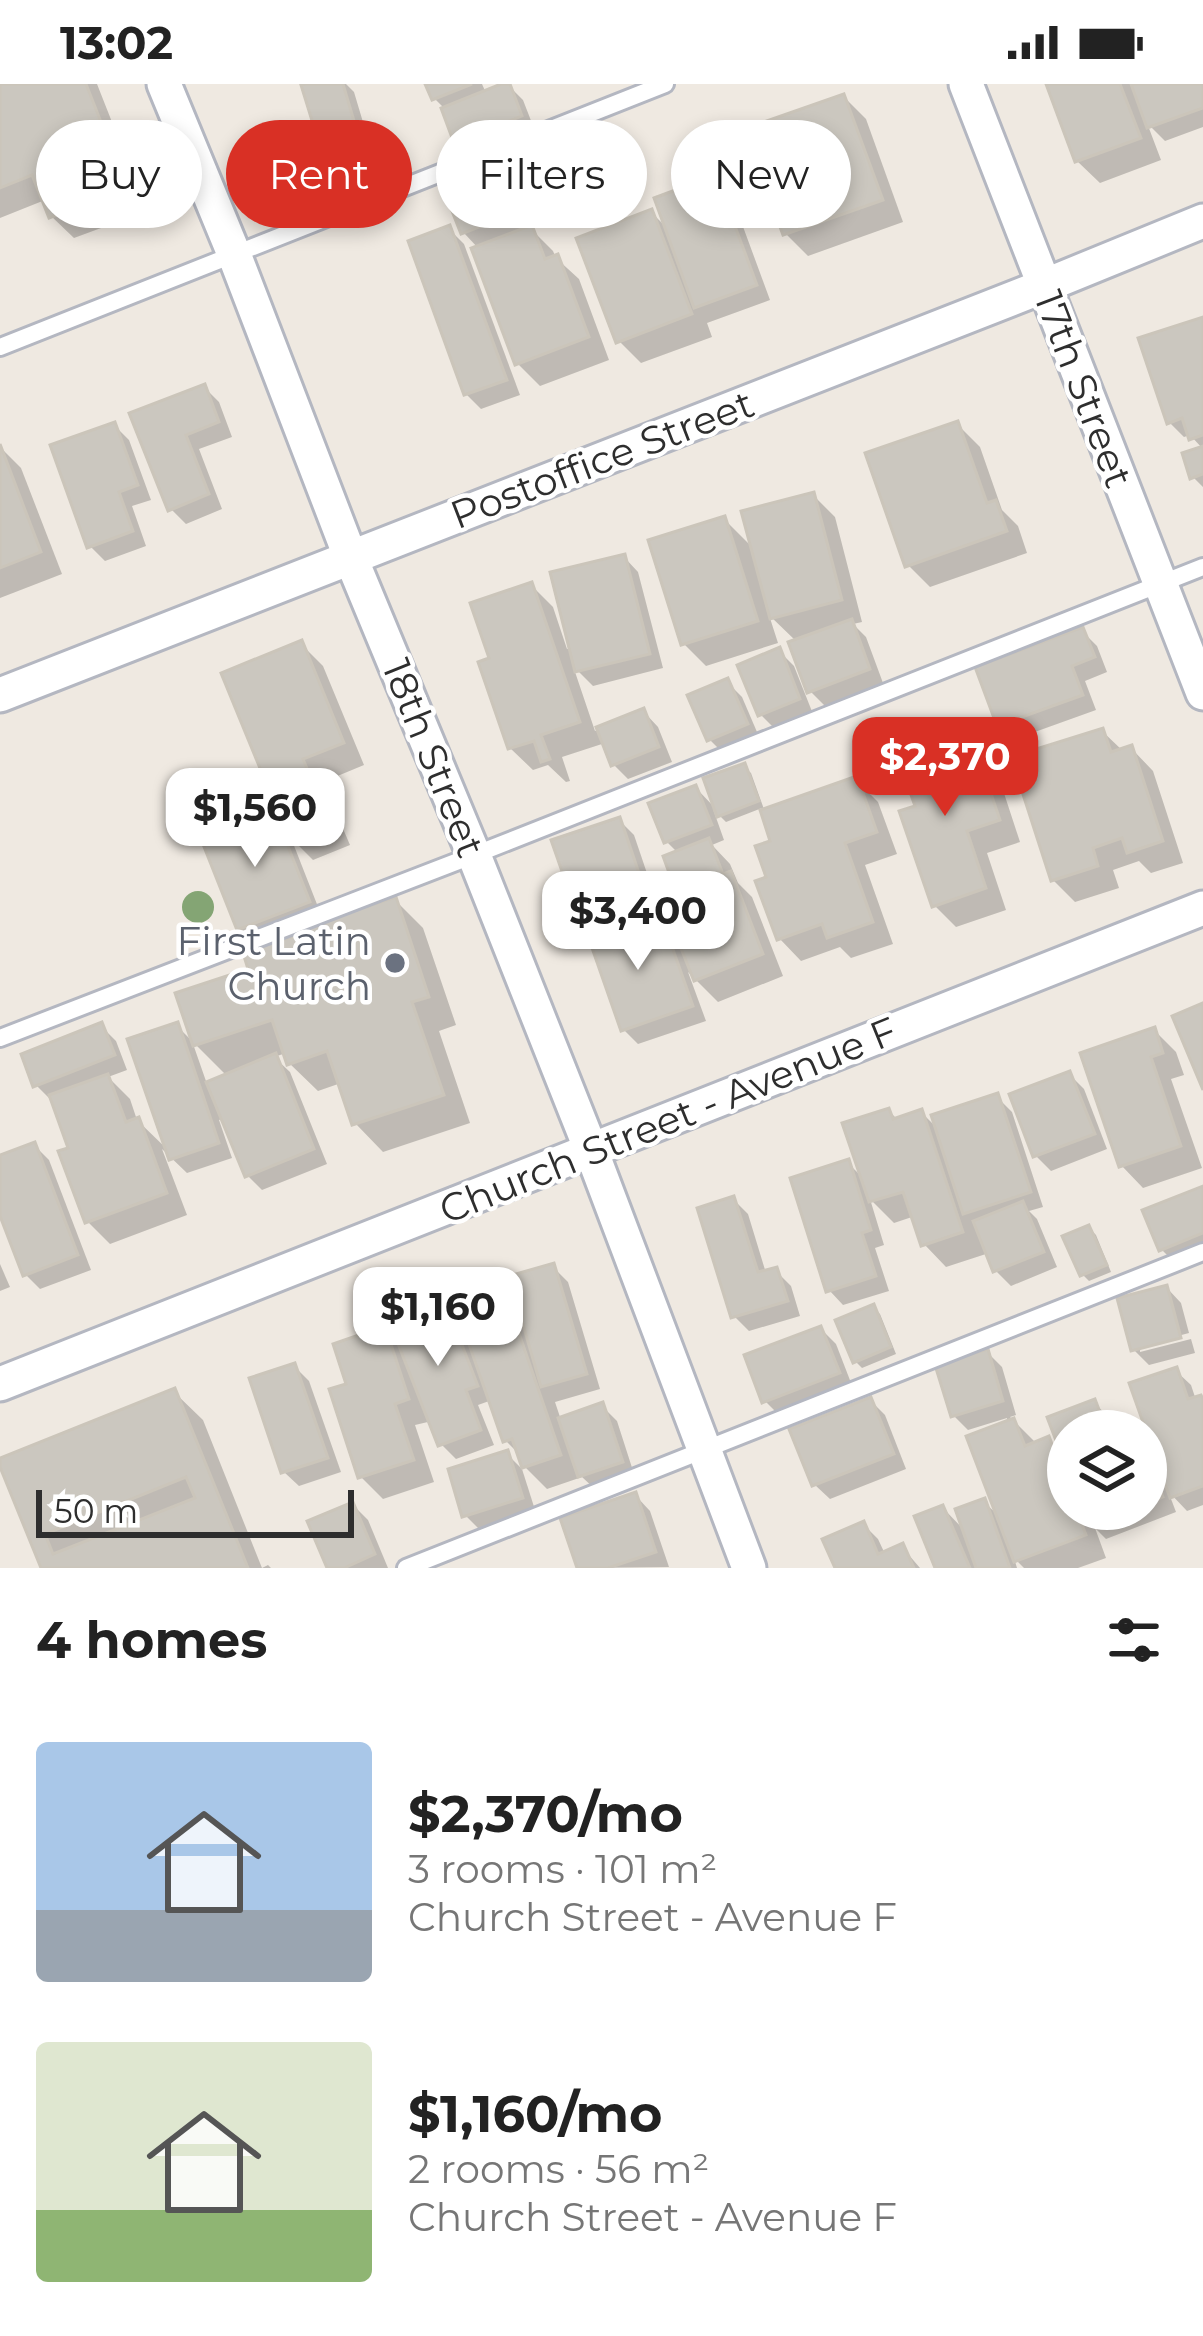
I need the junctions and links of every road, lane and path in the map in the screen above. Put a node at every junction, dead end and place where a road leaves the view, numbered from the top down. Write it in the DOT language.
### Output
graph roads {
  1 [pos="164,84"];
  2 [pos="665,84"];
  3 [pos="966,84"];
  4 [pos="1203,221"];
  5 [pos="234,254"];
  6 [pos="1044,286"];
  7 [pos="0,347"];
  8 [pos="350,556"];
  9 [pos="1203,567"];
  10 [pos="1160,584"];
  11 [pos="1203,693"];
  12 [pos="0,695"];
  13 [pos="474,855"];
  14 [pos="1203,908"];
  15 [pos="0,1038"];
  16 [pos="591,1150"];
  17 [pos="1203,1252"];
  18 [pos="0,1384"];
  19 [pos="703,1450"];
  20 [pos="406,1568"];
  21 [pos="749,1568"];
  1 -- 5 [label="street, 18th Street"];
  2 -- 5 [label="lane"];
  3 -- 6 [label="street, 17th Street"];
  4 -- 6 [label="street, Postoffice Street"];
  5 -- 7 [label="lane"];
  5 -- 8 [label="street, 18th Street"];
  6 -- 8 [label="street, Postoffice Street"];
  6 -- 10 [label="street, 17th Street"];
  8 -- 12 [label="street, Postoffice Street"];
  8 -- 13 [label="street, 18th Street"];
  9 -- 10 [label="lane"];
  10 -- 11 [label="street, 17th Street"];
  10 -- 13 [label="lane"];
  13 -- 15 [label="lane"];
  13 -- 16 [label="street, 18th Street"];
  14 -- 16 [label="street, Church Street - Avenue F"];
  16 -- 18 [label="street, Church Street - Avenue F"];
  16 -- 19 [label="street, 18th Street"];
  17 -- 19 [label="lane"];
  19 -- 20 [label="lane"];
  19 -- 21 [label="street, 18th Street"];
}
